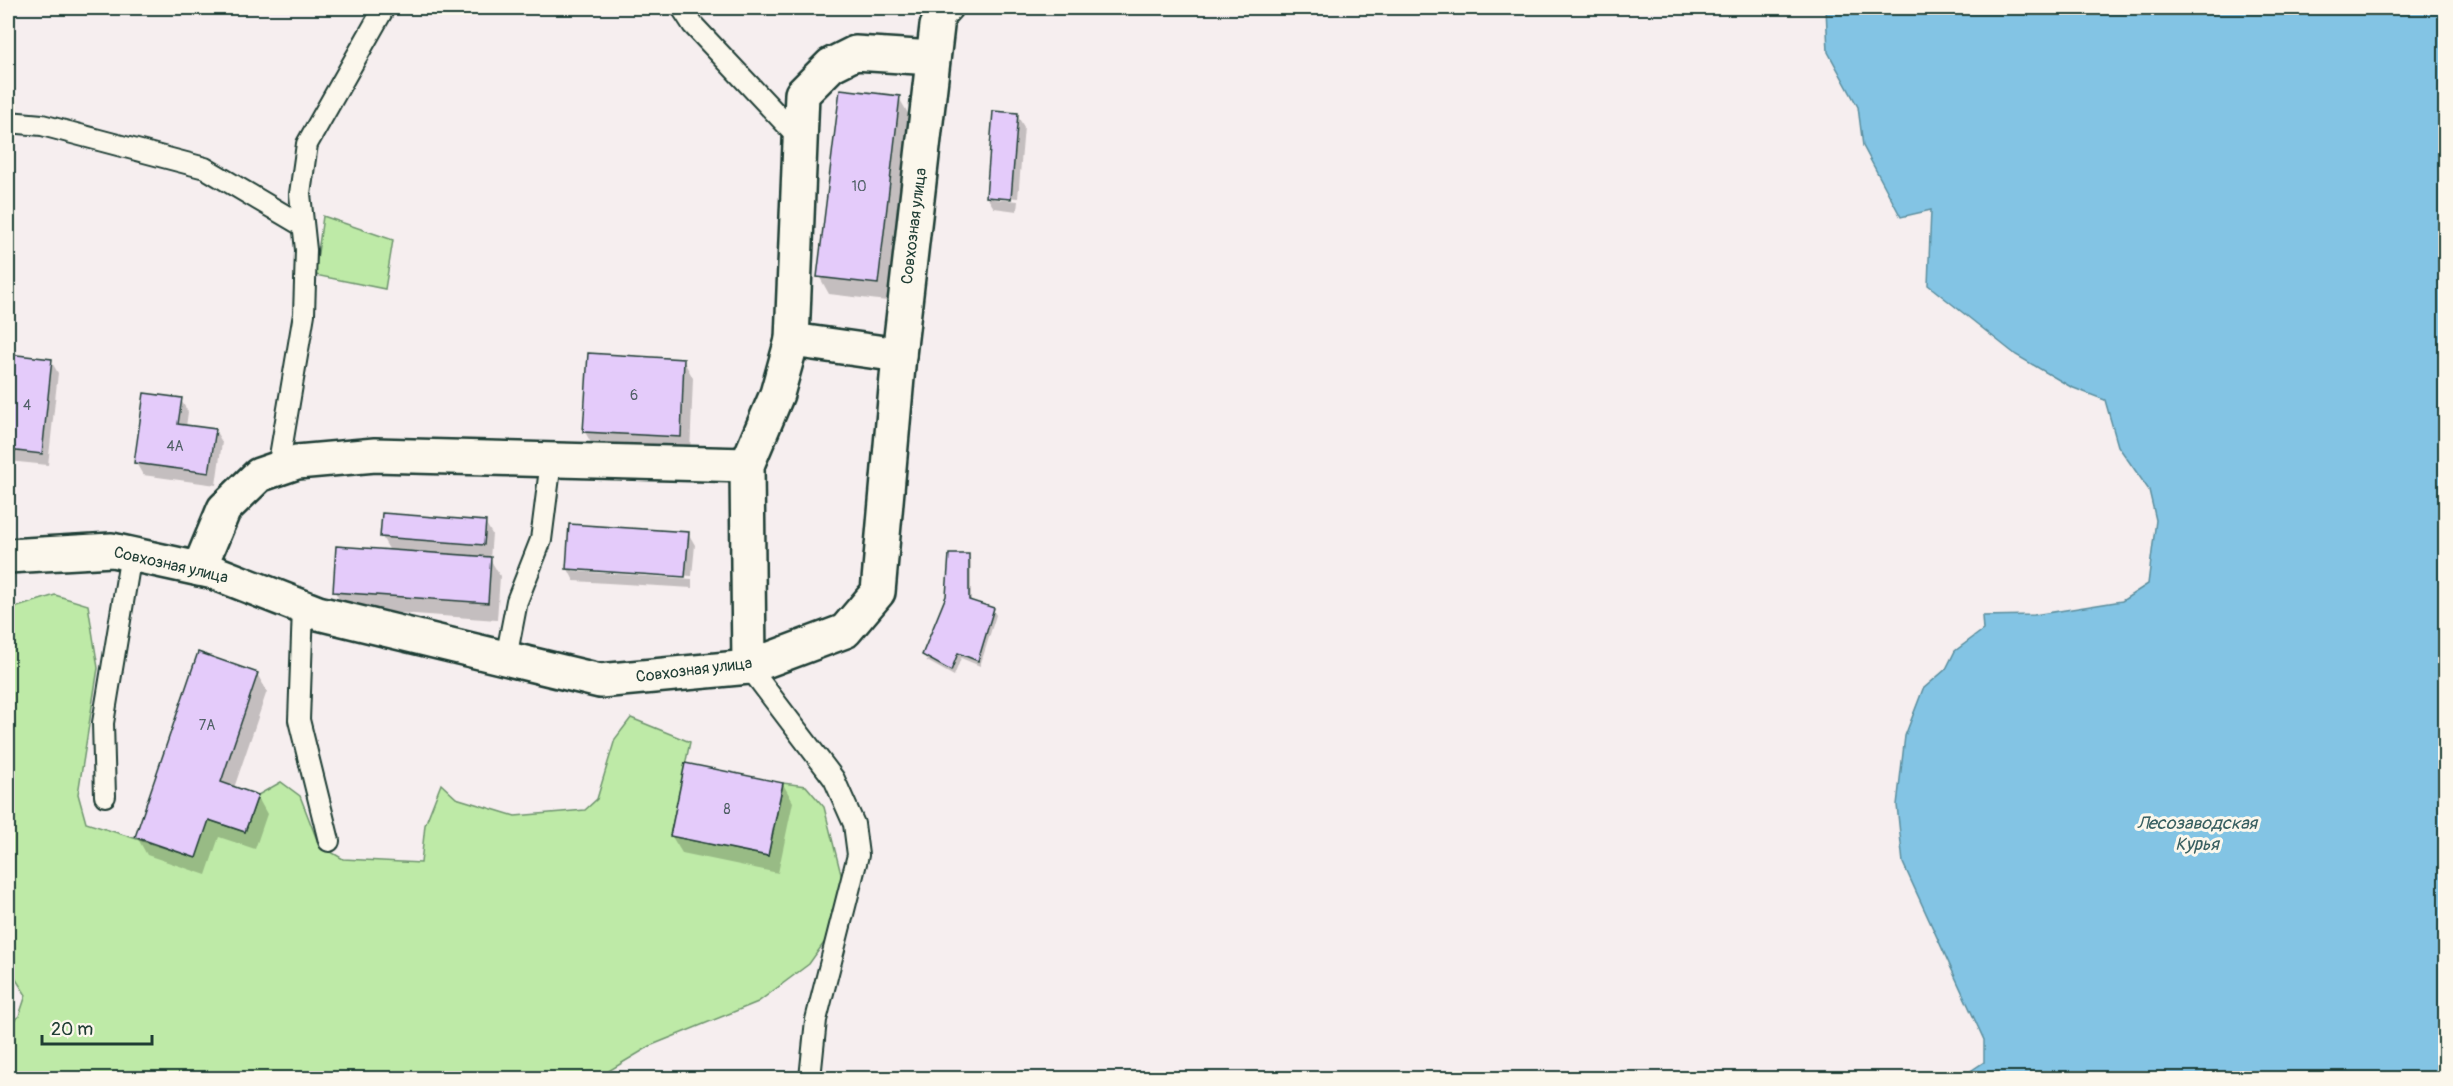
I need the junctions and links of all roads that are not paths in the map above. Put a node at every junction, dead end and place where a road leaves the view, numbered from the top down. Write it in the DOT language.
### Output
graph roads {
  1 [pos="384,8"];
  2 [pos="682,8"];
  3 [pos="945,17"];
  4 [pos="933,58"];
  5 [pos="8,122"];
  6 [pos="800,139"];
  7 [pos="303,226"];
  8 [pos="792,340"];
  9 [pos="899,355"];
  10 [pos="551,461"];
  11 [pos="747,465"];
  12 [pos="278,468"];
  13 [pos="131,554"];
  14 [pos="8,556"];
  15 [pos="199,569"];
  16 [pos="303,608"];
  17 [pos="506,658"];
  18 [pos="749,667"];
  19 [pos="105,796"];
  20 [pos="329,841"];
  21 [pos="810,1078"];
  1 -- 7 [label="lane"];
  2 -- 6 [label="lane"];
  3 -- 4 [label="street, Совхозная улица"];
  4 -- 6 [label="street"];
  4 -- 9 [label="street, Совхозная улица"];
  5 -- 7 [label="lane"];
  6 -- 8 [label="street"];
  7 -- 12 [label="lane"];
  8 -- 9 [label="street"];
  8 -- 11 [label="street"];
  9 -- 18 [label="street, Совхозная улица"];
  10 -- 11 [label="street"];
  10 -- 12 [label="street"];
  10 -- 17 [label="lane"];
  11 -- 18 [label="street"];
  12 -- 15 [label="street"];
  13 -- 14 [label="street, Совхозная улица"];
  13 -- 15 [label="street, Совхозная улица"];
  13 -- 19 [label="lane"];
  15 -- 16 [label="street, Совхозная улица"];
  16 -- 17 [label="street, Совхозная улица"];
  16 -- 20 [label="lane"];
  17 -- 18 [label="street, Совхозная улица"];
  18 -- 21 [label="lane"];
}
